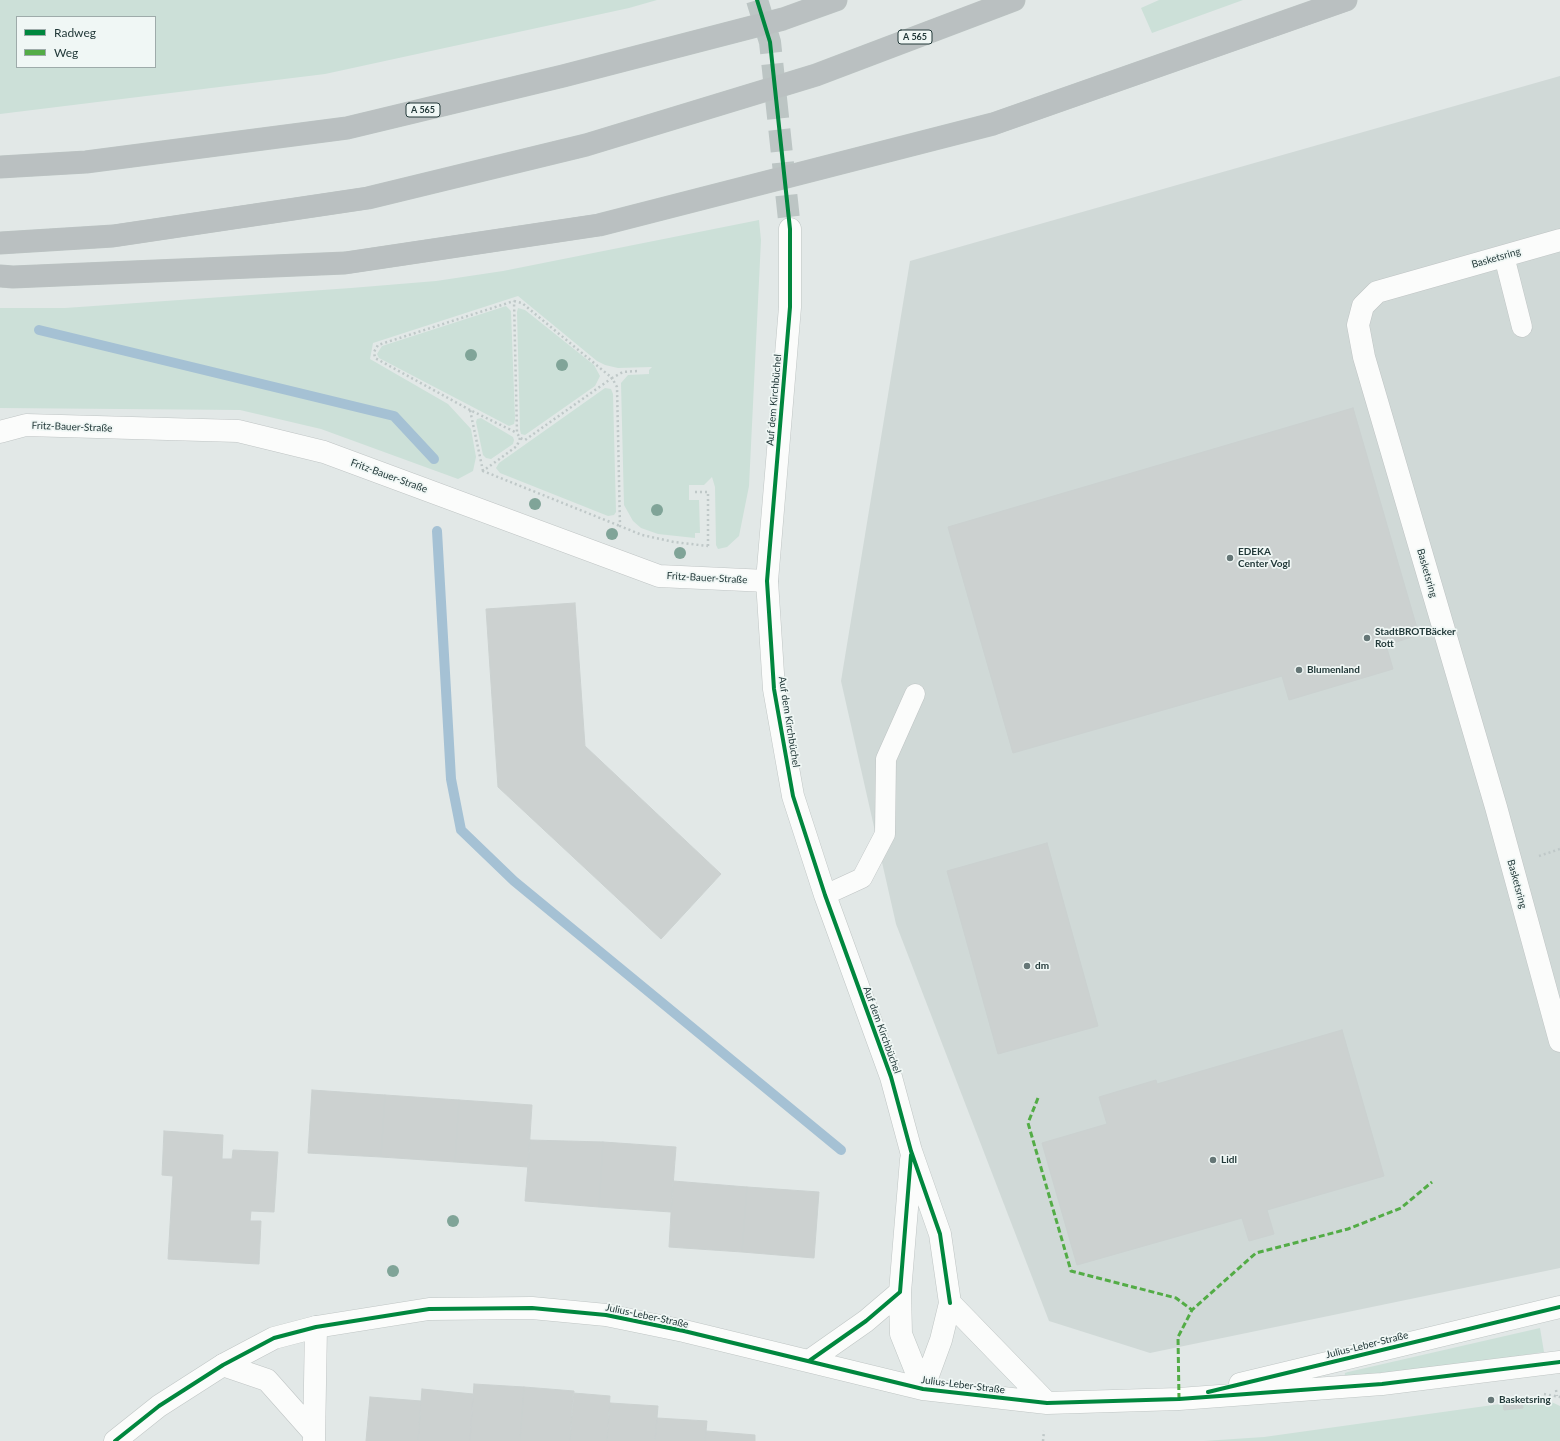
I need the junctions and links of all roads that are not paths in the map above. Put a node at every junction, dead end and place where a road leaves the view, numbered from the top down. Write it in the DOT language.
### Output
graph roads {
  1 [pos="836,0"];
  2 [pos="1014,0"];
  3 [pos="1346,0"];
  4 [pos="0,167"];
  5 [pos="790,228"];
  6 [pos="1560,240"];
  7 [pos="0,242"];
  8 [pos="1504,256"];
  9 [pos="0,276"];
  10 [pos="1522,327"];
  11 [pos="0,432"];
  12 [pos="767,582"];
  13 [pos="914,694"];
  14 [pos="825,895"];
  15 [pos="1560,1041"];
  16 [pos="911,1151"];
  17 [pos="900,1292"];
  18 [pos="950,1303"];
  19 [pos="1560,1307"];
  20 [pos="316,1327"];
  21 [pos="809,1361"];
  22 [pos="1560,1362"];
  23 [pos="223,1365"];
  24 [pos="923,1389"];
  25 [pos="1178,1399"];
  26 [pos="1047,1403"];
  27 [pos="314,1437"];
  28 [pos="115,1441"];
  1 -- 4 [label="highway, A 565"];
  2 -- 7 [label="highway, A 565"];
  3 -- 9 [label="highway"];
  5 -- 12 [label="street, Auf dem Kirchbüchel"];
  6 -- 8 [label="street, Basketsring"];
  8 -- 10 [label="lane"];
  8 -- 15 [label="street, Basketsring"];
  11 -- 12 [label="street, Fritz-Bauer-Straße"];
  12 -- 14 [label="street, Auf dem Kirchbüchel"];
  13 -- 14 [label="lane"];
  14 -- 16 [label="street, Auf dem Kirchbüchel"];
  16 -- 17 [label="street, Auf dem Kirchbüchel"];
  16 -- 18 [label="street, Auf dem Kirchbüchel"];
  17 -- 21 [label="street"];
  17 -- 24 [label="street, Auf dem Kirchbüchel"];
  18 -- 24 [label="street, Auf dem Kirchbüchel"];
  18 -- 26 [label="street"];
  19 -- 25 [label="street, Julius-Leber-Straße"];
  20 -- 21 [label="street, Julius-Leber-Straße"];
  20 -- 23 [label="street, Julius-Leber-Straße"];
  20 -- 27 [label="street"];
  21 -- 24 [label="street, Julius-Leber-Straße"];
  22 -- 25 [label="street, Julius-Leber-Straße"];
  23 -- 27 [label="street"];
  23 -- 28 [label="street, Julius-Leber-Straße"];
  24 -- 26 [label="street, Julius-Leber-Straße"];
  25 -- 26 [label="street, Julius-Leber-Straße"];
}
